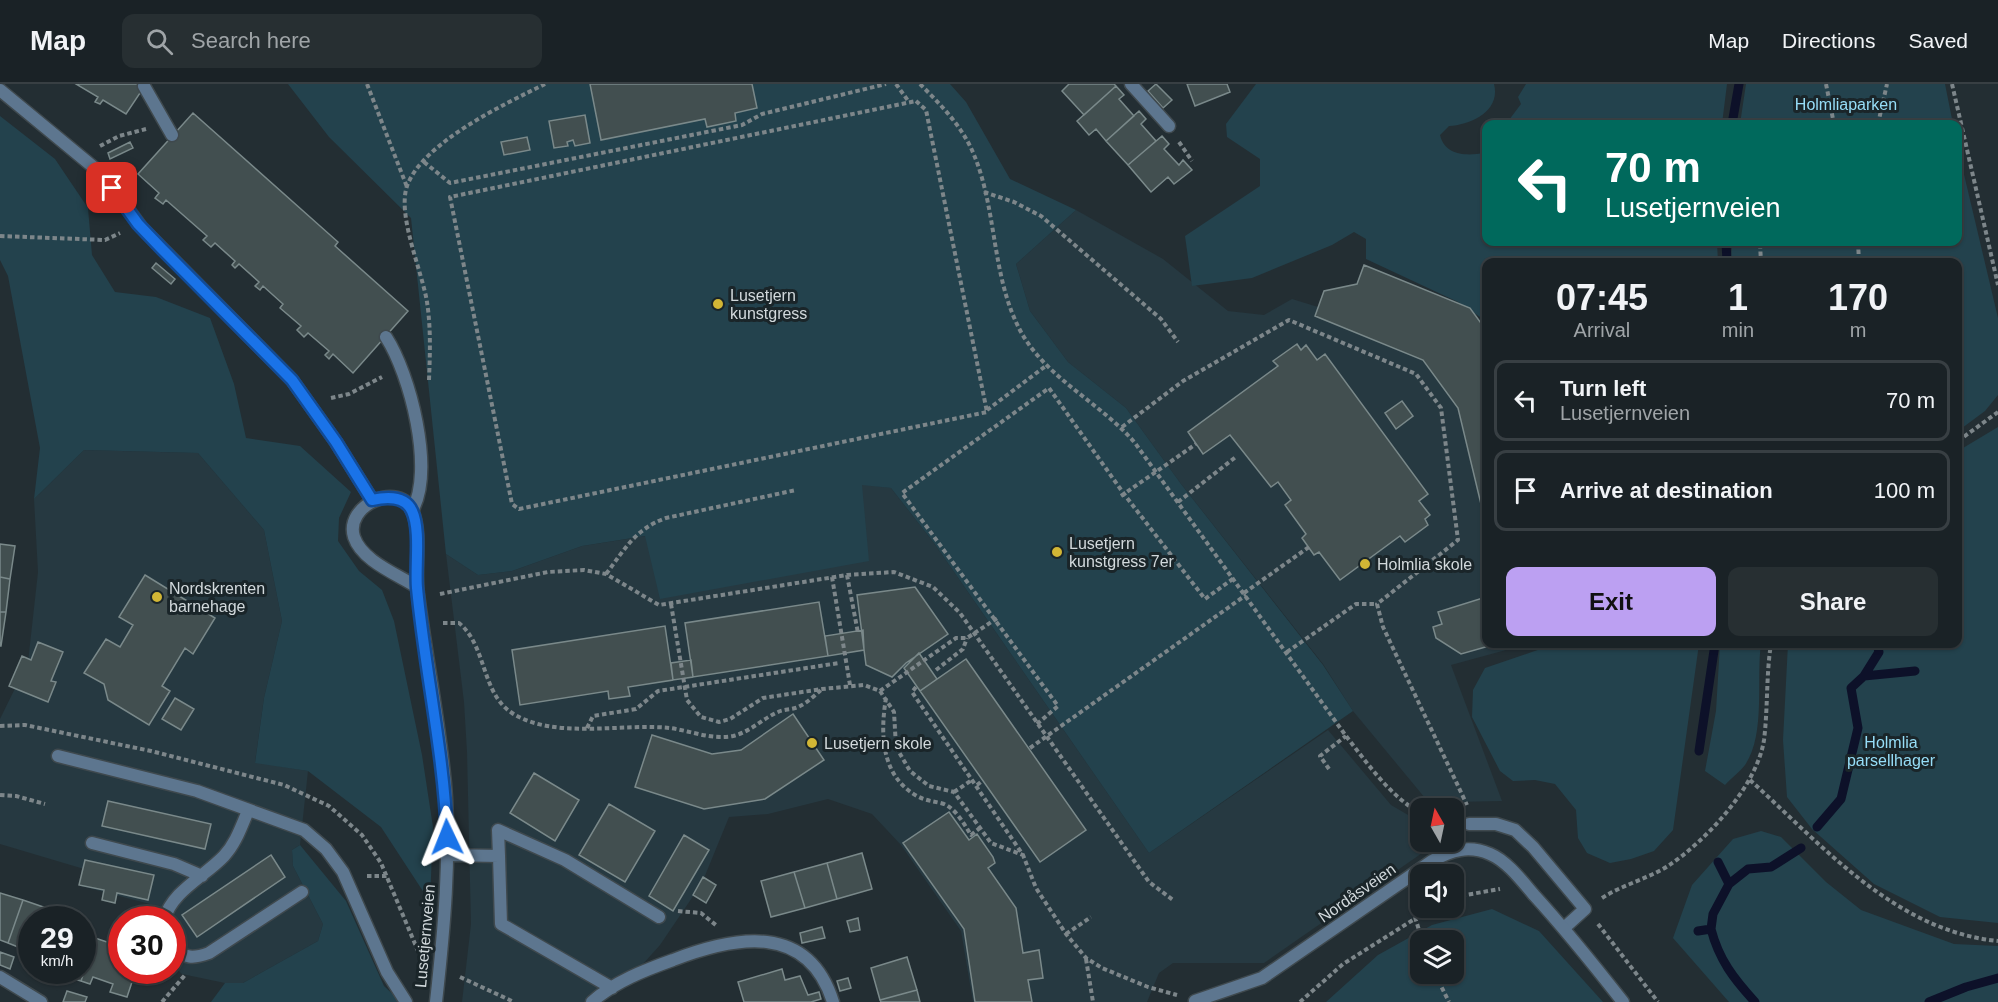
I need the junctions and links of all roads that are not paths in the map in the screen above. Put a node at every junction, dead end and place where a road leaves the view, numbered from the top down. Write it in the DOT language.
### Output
graph roads {
  1 [pos="1131,84"];
  2 [pos="144,86"];
  3 [pos="0,90"];
  4 [pos="1169,126"];
  5 [pos="172,135"];
  6 [pos="386,337"];
  7 [pos="372,500"];
  8 [pos="412,511"];
  9 [pos="417,587"];
  10 [pos="58,756"];
  11 [pos="248,811"];
  12 [pos="1469,824"];
  13 [pos="92,843"];
  14 [pos="447,855"];
  15 [pos="499,856"];
  16 [pos="202,876"];
  17 [pos="302,892"];
  18 [pos="168,906"];
  19 [pos="659,917"];
  20 [pos="1564,927"];
  21 [pos="186,956"];
  22 [pos="0,977"];
  23 [pos="612,988"];
  24 [pos="1195,1000"];
  25 [pos="41,1002"];
  26 [pos="406,1002"];
  27 [pos="436,1002"];
  28 [pos="592,1002"];
  29 [pos="833,1002"];
  30 [pos="1623,1002"];
  1 -- 4 [label="street"];
  2 -- 5 [label="street"];
  3 -- 7 [label="street"];
  6 -- 8 [label="street"];
  7 -- 8 [label="street"];
  7 -- 9 [label="street"];
  8 -- 9 [label="street, Lusetjernveien"];
  9 -- 14 [label="street, Lusetjernveien"];
  10 -- 11 [label="street"];
  11 -- 16 [label="street"];
  11 -- 26 [label="street"];
  12 -- 20 [label="street"];
  13 -- 16 [label="street"];
  14 -- 15 [label="street"];
  14 -- 27 [label="street, Lusetjernveien"];
  15 -- 19 [label="street"];
  15 -- 23 [label="street"];
  16 -- 18 [label="street"];
  17 -- 21 [label="street"];
  20 -- 24 [label="street, Nordåsveien"];
  20 -- 30 [label="street, Nordåsveien"];
  22 -- 25 [label="street"];
  23 -- 28 [label="street"];
  23 -- 29 [label="street"];
}
